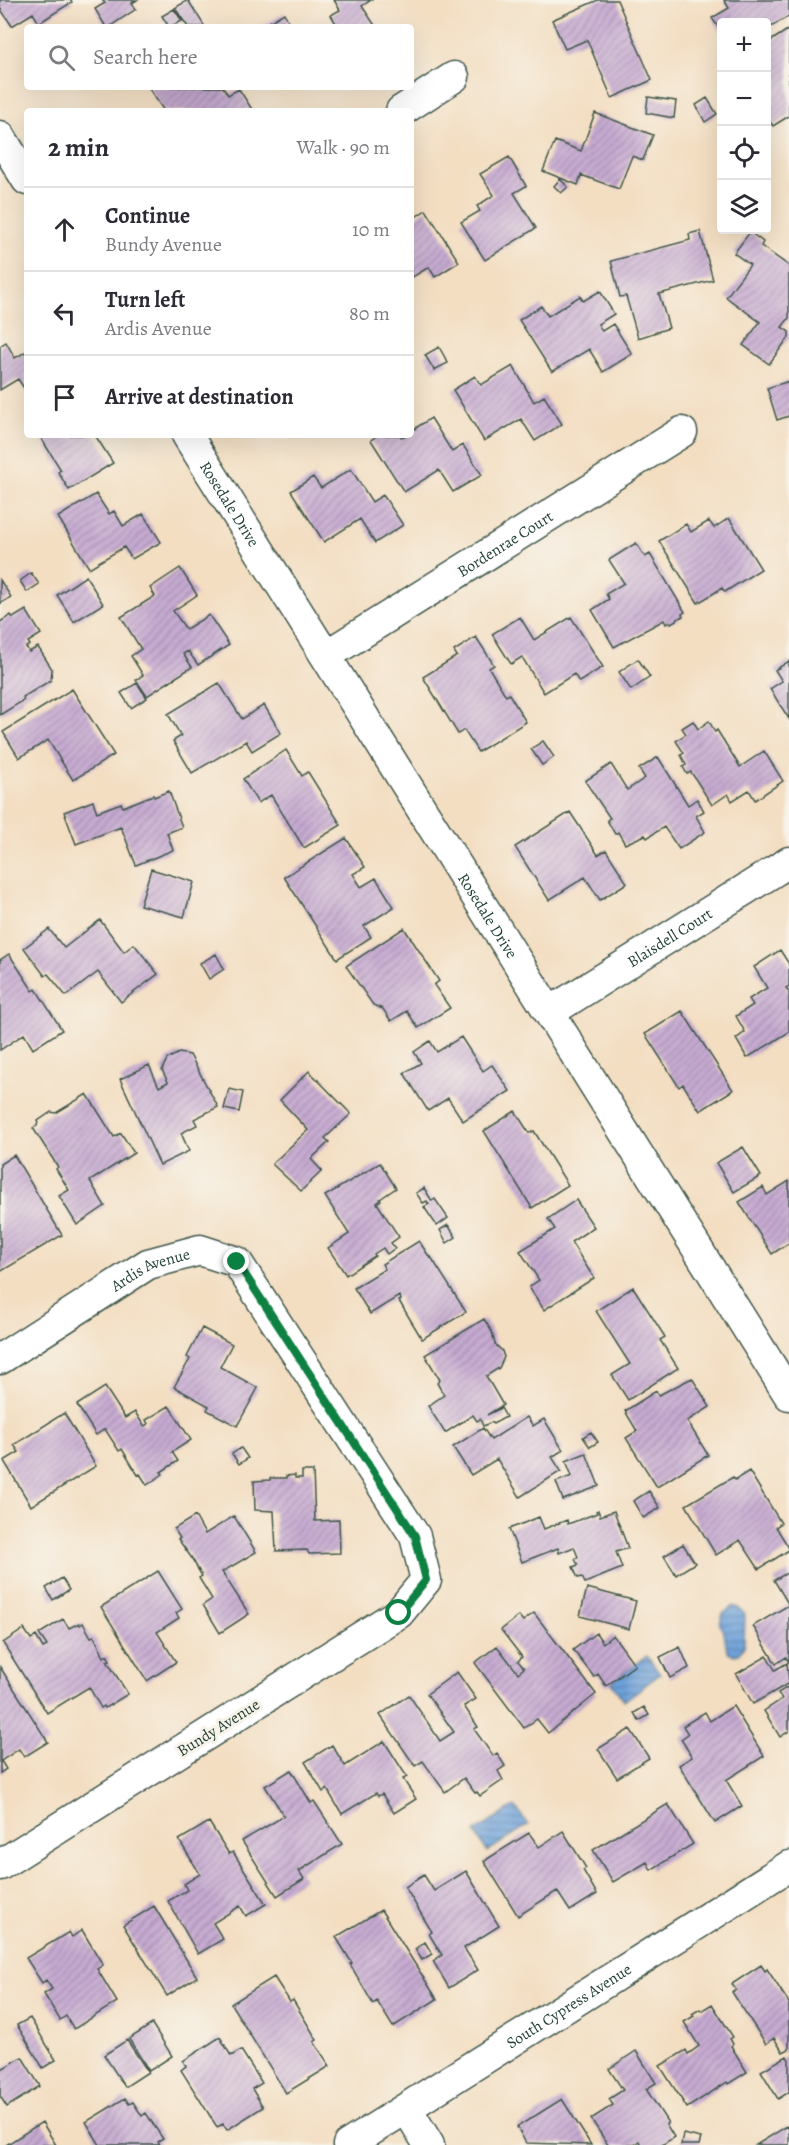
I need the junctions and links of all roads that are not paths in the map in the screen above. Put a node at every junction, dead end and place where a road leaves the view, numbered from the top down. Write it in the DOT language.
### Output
graph roads {
  1 [pos="454,77"];
  2 [pos="406,108"];
  3 [pos="0,136"];
  4 [pos="24,175"];
  5 [pos="682,432"];
  6 [pos="189,438"];
  7 [pos="327,655"];
  8 [pos="789,862"];
  9 [pos="550,1012"];
  10 [pos="0,1359"];
  11 [pos="781,1364"];
  12 [pos="789,1395"];
  13 [pos="426,1580"];
  14 [pos="0,1865"];
  15 [pos="789,1866"];
  16 [pos="406,2109"];
  17 [pos="348,2145"];
  18 [pos="429,2145"];
  1 -- 2 [label="street"];
  3 -- 4 [label="street"];
  5 -- 7 [label="street, Bordenrae Court"];
  6 -- 7 [label="street, Rosedale Drive"];
  7 -- 9 [label="street, Rosedale Drive"];
  8 -- 9 [label="street, Blaisdell Court"];
  9 -- 11 [label="street, Rosedale Drive"];
  10 -- 13 [label="street, Ardis Avenue"];
  11 -- 12 [label="street, Rosedale Drive"];
  13 -- 14 [label="street, Bundy Avenue"];
  15 -- 16 [label="street, South Cypress Avenue"];
  16 -- 17 [label="street, South Cypress Avenue"];
  16 -- 18 [label="street"];
}
